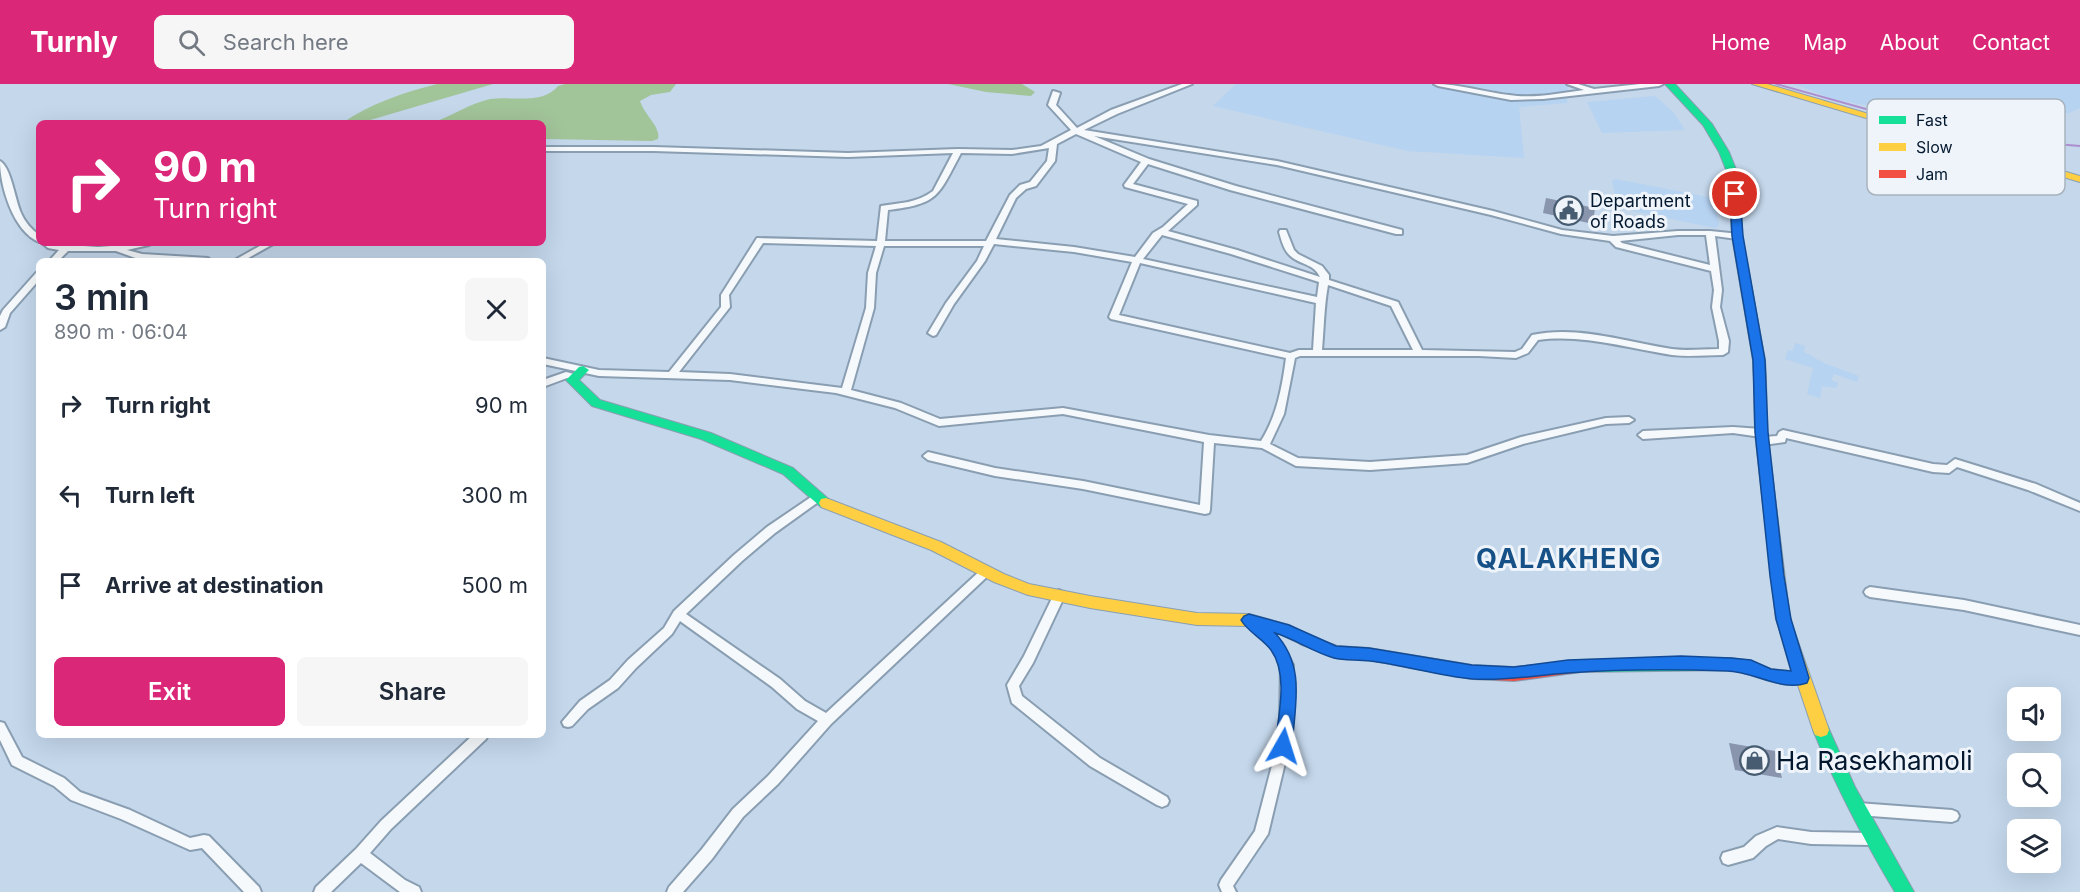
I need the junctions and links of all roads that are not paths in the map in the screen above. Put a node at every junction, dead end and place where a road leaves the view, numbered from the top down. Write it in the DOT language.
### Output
graph roads {
  1 [pos="1188,84"];
  2 [pos="1438,84"];
  3 [pos="1571,84"];
  4 [pos="1643,84"];
  5 [pos="1659,84"];
  6 [pos="1670,84"];
  7 [pos="1757,84"];
  8 [pos="1594,92"];
  9 [pos="1056,93"];
  10 [pos="1867,116"];
  11 [pos="1076,131"];
  12 [pos="1053,144"];
  13 [pos="546,149"];
  14 [pos="958,150"];
  15 [pos="1146,161"];
  16 [pos="1,166"];
  17 [pos="2065,175"];
  18 [pos="2080,179"];
  19 [pos="1161,232"];
  20 [pos="1283,232"];
  21 [pos="1399,232"];
  22 [pos="1710,233"];
  23 [pos="1737,236"];
  24 [pos="36,237"];
  25 [pos="1613,239"];
  26 [pos="990,242"];
  27 [pos="881,243"];
  28 [pos="58,246"];
  29 [pos="131,246"];
  30 [pos="265,246"];
  31 [pos="66,248"];
  32 [pos="116,249"];
  33 [pos="56,258"];
  34 [pos="158,258"];
  35 [pos="243,258"];
  36 [pos="1138,259"];
  37 [pos="1715,269"];
  38 [pos="36,278"];
  39 [pos="1324,282"];
  40 [pos="1320,301"];
  41 [pos="0,327"];
  42 [pos="933,333"];
  43 [pos="1419,353"];
  44 [pos="1317,354"];
  45 [pos="1291,356"];
  46 [pos="546,362"];
  47 [pos="579,373"];
  48 [pos="672,374"];
  49 [pos="546,383"];
  50 [pos="846,391"];
  51 [pos="1629,420"];
  52 [pos="1643,435"];
  53 [pos="1762,437"];
  54 [pos="1209,439"];
  55 [pos="1264,446"];
  56 [pos="928,456"];
  57 [pos="817,497"];
  58 [pos="2068,503"];
  59 [pos="2080,507"];
  60 [pos="2080,517"];
  61 [pos="986,572"];
  62 [pos="1870,592"];
  63 [pos="1059,595"];
  64 [pos="678,614"];
  65 [pos="1249,620"];
  66 [pos="2080,630"];
  67 [pos="1802,678"];
  68 [pos="827,720"];
  69 [pos="568,722"];
  70 [pos="0,727"];
  71 [pos="479,738"];
  72 [pos="1162,801"];
  73 [pos="1858,808"];
  74 [pos="1952,816"];
  75 [pos="1872,839"];
  76 [pos="361,854"];
  77 [pos="1728,858"];
  78 [pos="254,892"];
  79 [pos="321,892"];
  80 [pos="414,892"];
  81 [pos="674,892"];
  82 [pos="1229,892"];
  83 [pos="1905,892"];
  1 -- 11 [label="street"];
  2 -- 8 [label="street"];
  3 -- 8 [label="street"];
  4 -- 5 [label="street"];
  4 -- 8 [label="street"];
  6 -- 23 [label="main road"];
  7 -- 10 [label="main road"];
  9 -- 11 [label="street"];
  11 -- 12 [label="street"];
  11 -- 15 [label="street"];
  11 -- 25 [label="street"];
  12 -- 14 [label="street"];
  12 -- 26 [label="street"];
  13 -- 14 [label="street"];
  14 -- 27 [label="street"];
  15 -- 19 [label="street"];
  15 -- 21 [label="street"];
  16 -- 24 [label="street"];
  17 -- 18 [label="main road"];
  19 -- 36 [label="street"];
  19 -- 39 [label="street"];
  20 -- 39 [label="street"];
  22 -- 23 [label="street"];
  22 -- 25 [label="street"];
  22 -- 37 [label="street"];
  23 -- 53 [label="main road"];
  25 -- 37 [label="street"];
  26 -- 27 [label="street"];
  26 -- 36 [label="street"];
  26 -- 42 [label="street"];
  27 -- 48 [label="street"];
  27 -- 50 [label="street"];
  28 -- 31 [label="street"];
  29 -- 32 [label="street"];
  30 -- 35 [label="street"];
  31 -- 32 [label="street"];
  31 -- 33 [label="street"];
  32 -- 34 [label="street"];
  36 -- 40 [label="street"];
  36 -- 45 [label="street"];
  37 -- 43 [label="street"];
  38 -- 41 [label="street"];
  39 -- 40 [label="street"];
  39 -- 43 [label="street"];
  40 -- 44 [label="street"];
  43 -- 44 [label="street"];
  44 -- 45 [label="street"];
  45 -- 55 [label="street"];
  46 -- 47 [label="street"];
  47 -- 48 [label="street"];
  47 -- 49 [label="street"];
  47 -- 57 [label="main road"];
  48 -- 50 [label="street"];
  50 -- 54 [label="street"];
  51 -- 55 [label="street"];
  52 -- 53 [label="street"];
  53 -- 58 [label="street"];
  53 -- 67 [label="main road"];
  54 -- 55 [label="street"];
  54 -- 56 [label="street"];
  57 -- 61 [label="main road"];
  57 -- 64 [label="street"];
  58 -- 59 [label="street"];
  58 -- 60 [label="street"];
  61 -- 63 [label="main road"];
  61 -- 68 [label="street"];
  62 -- 66 [label="street"];
  63 -- 65 [label="main road"];
  63 -- 72 [label="street"];
  64 -- 68 [label="street"];
  64 -- 69 [label="street"];
  65 -- 67 [label="main road"];
  65 -- 82 [label="street"];
  67 -- 73 [label="main road"];
  68 -- 81 [label="street"];
  70 -- 78 [label="street"];
  71 -- 76 [label="street"];
  73 -- 74 [label="street"];
  73 -- 75 [label="main road"];
  75 -- 77 [label="street"];
  75 -- 83 [label="main road"];
  76 -- 79 [label="street"];
  76 -- 80 [label="street"];
}
